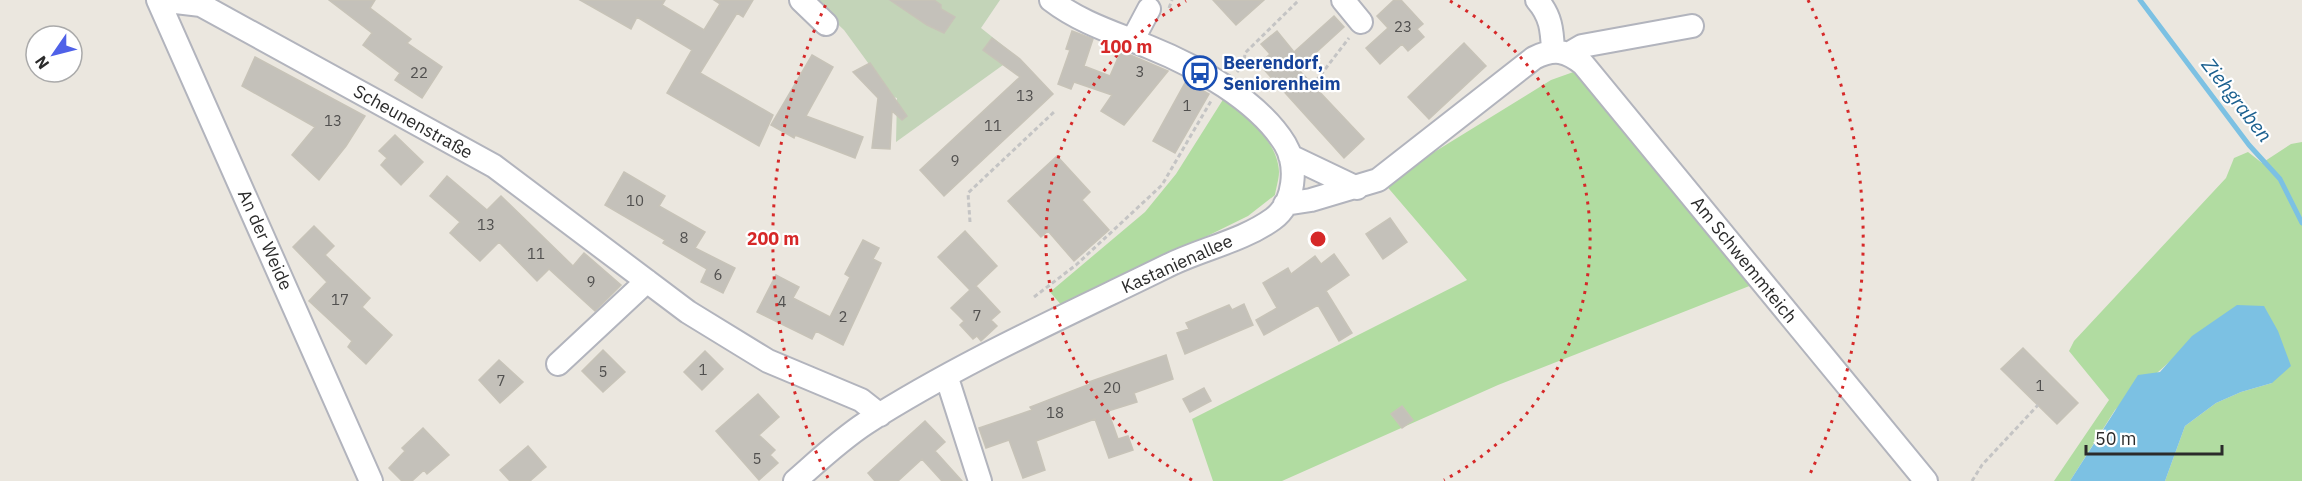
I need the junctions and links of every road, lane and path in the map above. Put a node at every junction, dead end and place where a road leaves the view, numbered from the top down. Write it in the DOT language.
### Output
graph roads {
  1 [pos="159,0"];
  2 [pos="801,0"];
  3 [pos="1051,0"];
  4 [pos="1299,0"];
  5 [pos="1343,0"];
  6 [pos="1537,0"];
  7 [pos="1149,9"];
  8 [pos="1361,22"];
  9 [pos="826,24"];
  10 [pos="1692,26"];
  11 [pos="1132,41"];
  12 [pos="1562,52"];
  13 [pos="1316,81"];
  14 [pos="1227,87"];
  15 [pos="1054,112"];
  16 [pos="1290,156"];
  17 [pos="1357,188"];
  18 [pos="1285,204"];
  19 [pos="970,222"];
  20 [pos="647,280"];
  21 [pos="1034,297"];
  22 [pos="558,364"];
  23 [pos="947,378"];
  24 [pos="2038,405"];
  25 [pos="880,415"];
  26 [pos="371,481"];
  27 [pos="795,481"];
  28 [pos="980,481"];
  29 [pos="1926,481"];
  30 [pos="1972,481"];
  1 -- 20 [label="street, Scheunenstraße"];
  1 -- 26 [label="street, An der Weide"];
  2 -- 9 [label="street"];
  3 -- 11 [label="street"];
  4 -- 14 [label="path"];
  5 -- 8 [label="street"];
  6 -- 12 [label="street"];
  7 -- 11 [label="street"];
  8 -- 13 [label="path"];
  10 -- 12 [label="street"];
  11 -- 14 [label="street"];
  12 -- 17 [label="street"];
  12 -- 29 [label="street, Am Schwemmteich"];
  14 -- 16 [label="street"];
  14 -- 21 [label="path"];
  15 -- 19 [label="path"];
  16 -- 17 [label="street"];
  16 -- 18 [label="street"];
  17 -- 18 [label="street"];
  18 -- 23 [label="street, Kastanienallee"];
  20 -- 22 [label="street"];
  20 -- 25 [label="street, Scheunenstraße"];
  23 -- 25 [label="street, Kastanienallee"];
  23 -- 28 [label="street"];
  24 -- 30 [label="path"];
  25 -- 27 [label="street, Kastanienallee"];
}
